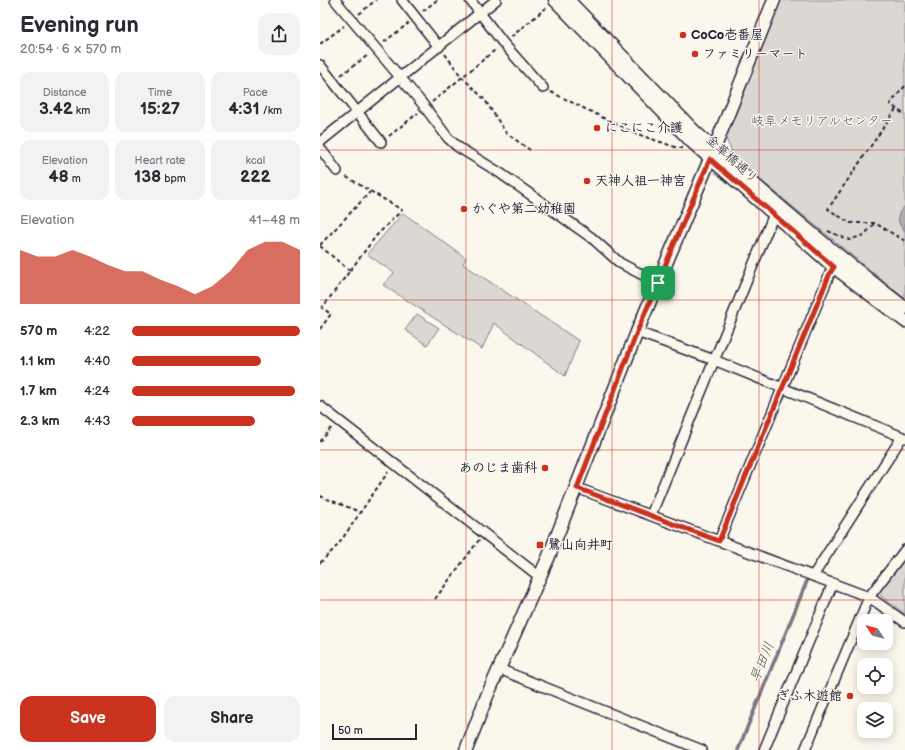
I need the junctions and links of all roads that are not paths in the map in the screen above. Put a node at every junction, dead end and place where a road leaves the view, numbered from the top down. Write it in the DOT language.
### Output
graph roads {
  1 [pos="335,0"];
  2 [pos="402,0"];
  3 [pos="470,0"];
  4 [pos="496,0"];
  5 [pos="555,0"];
  6 [pos="568,0"];
  7 [pos="774,0"];
  8 [pos="481,12"];
  9 [pos="439,47"];
  10 [pos="320,65"];
  11 [pos="400,78"];
  12 [pos="543,88"];
  13 [pos="358,112"];
  14 [pos="320,142"];
  15 [pos="381,142"];
  16 [pos="320,148"];
  17 [pos="712,154"];
  18 [pos="337,171"];
  19 [pos="774,214"];
  20 [pos="834,267"];
  21 [pos="658,283"];
  22 [pos="905,308"];
  23 [pos="905,321"];
  24 [pos="637,332"];
  25 [pos="714,360"];
  26 [pos="781,388"];
  27 [pos="320,406"];
  28 [pos="903,437"];
  29 [pos="577,488"];
  30 [pos="651,515"];
  31 [pos="719,541"];
  32 [pos="905,550"];
  33 [pos="813,576"];
  34 [pos="540,577"];
  35 [pos="833,583"];
  36 [pos="869,597"];
  37 [pos="905,622"];
  38 [pos="498,669"];
  39 [pos="466,750"];
  40 [pos="702,750"];
  41 [pos="764,750"];
  42 [pos="805,750"];
  1 -- 11 [label="street"];
  2 -- 9 [label="street"];
  3 -- 8 [label="street"];
  4 -- 8 [label="street"];
  5 -- 17 [label="street, 金華橋通り"];
  6 -- 17 [label="street, 金華橋通り"];
  7 -- 17 [label="street"];
  8 -- 9 [label="street"];
  8 -- 12 [label="street"];
  9 -- 11 [label="street"];
  10 -- 13 [label="street"];
  11 -- 13 [label="street"];
  11 -- 21 [label="street"];
  13 -- 14 [label="street"];
  13 -- 15 [label="street"];
  16 -- 18 [label="street"];
  17 -- 19 [label="street, 金華橋通り"];
  17 -- 21 [label="street"];
  17 -- 22 [label="street, 金華橋通り"];
  19 -- 20 [label="street, 金華橋通り"];
  19 -- 25 [label="street"];
  20 -- 23 [label="street, 金華橋通り"];
  20 -- 26 [label="street"];
  21 -- 24 [label="street"];
  24 -- 25 [label="street"];
  24 -- 29 [label="street"];
  25 -- 26 [label="street"];
  25 -- 30 [label="street"];
  26 -- 28 [label="street"];
  26 -- 31 [label="street"];
  27 -- 34 [label="street"];
  28 -- 33 [label="street"];
  29 -- 30 [label="street"];
  29 -- 34 [label="street"];
  30 -- 31 [label="street"];
  31 -- 33 [label="street"];
  32 -- 36 [label="street"];
  33 -- 35 [label="street"];
  34 -- 38 [label="street"];
  35 -- 36 [label="street"];
  35 -- 41 [label="street"];
  36 -- 37 [label="street"];
  36 -- 42 [label="street"];
  38 -- 39 [label="street"];
  38 -- 40 [label="street"];
}
